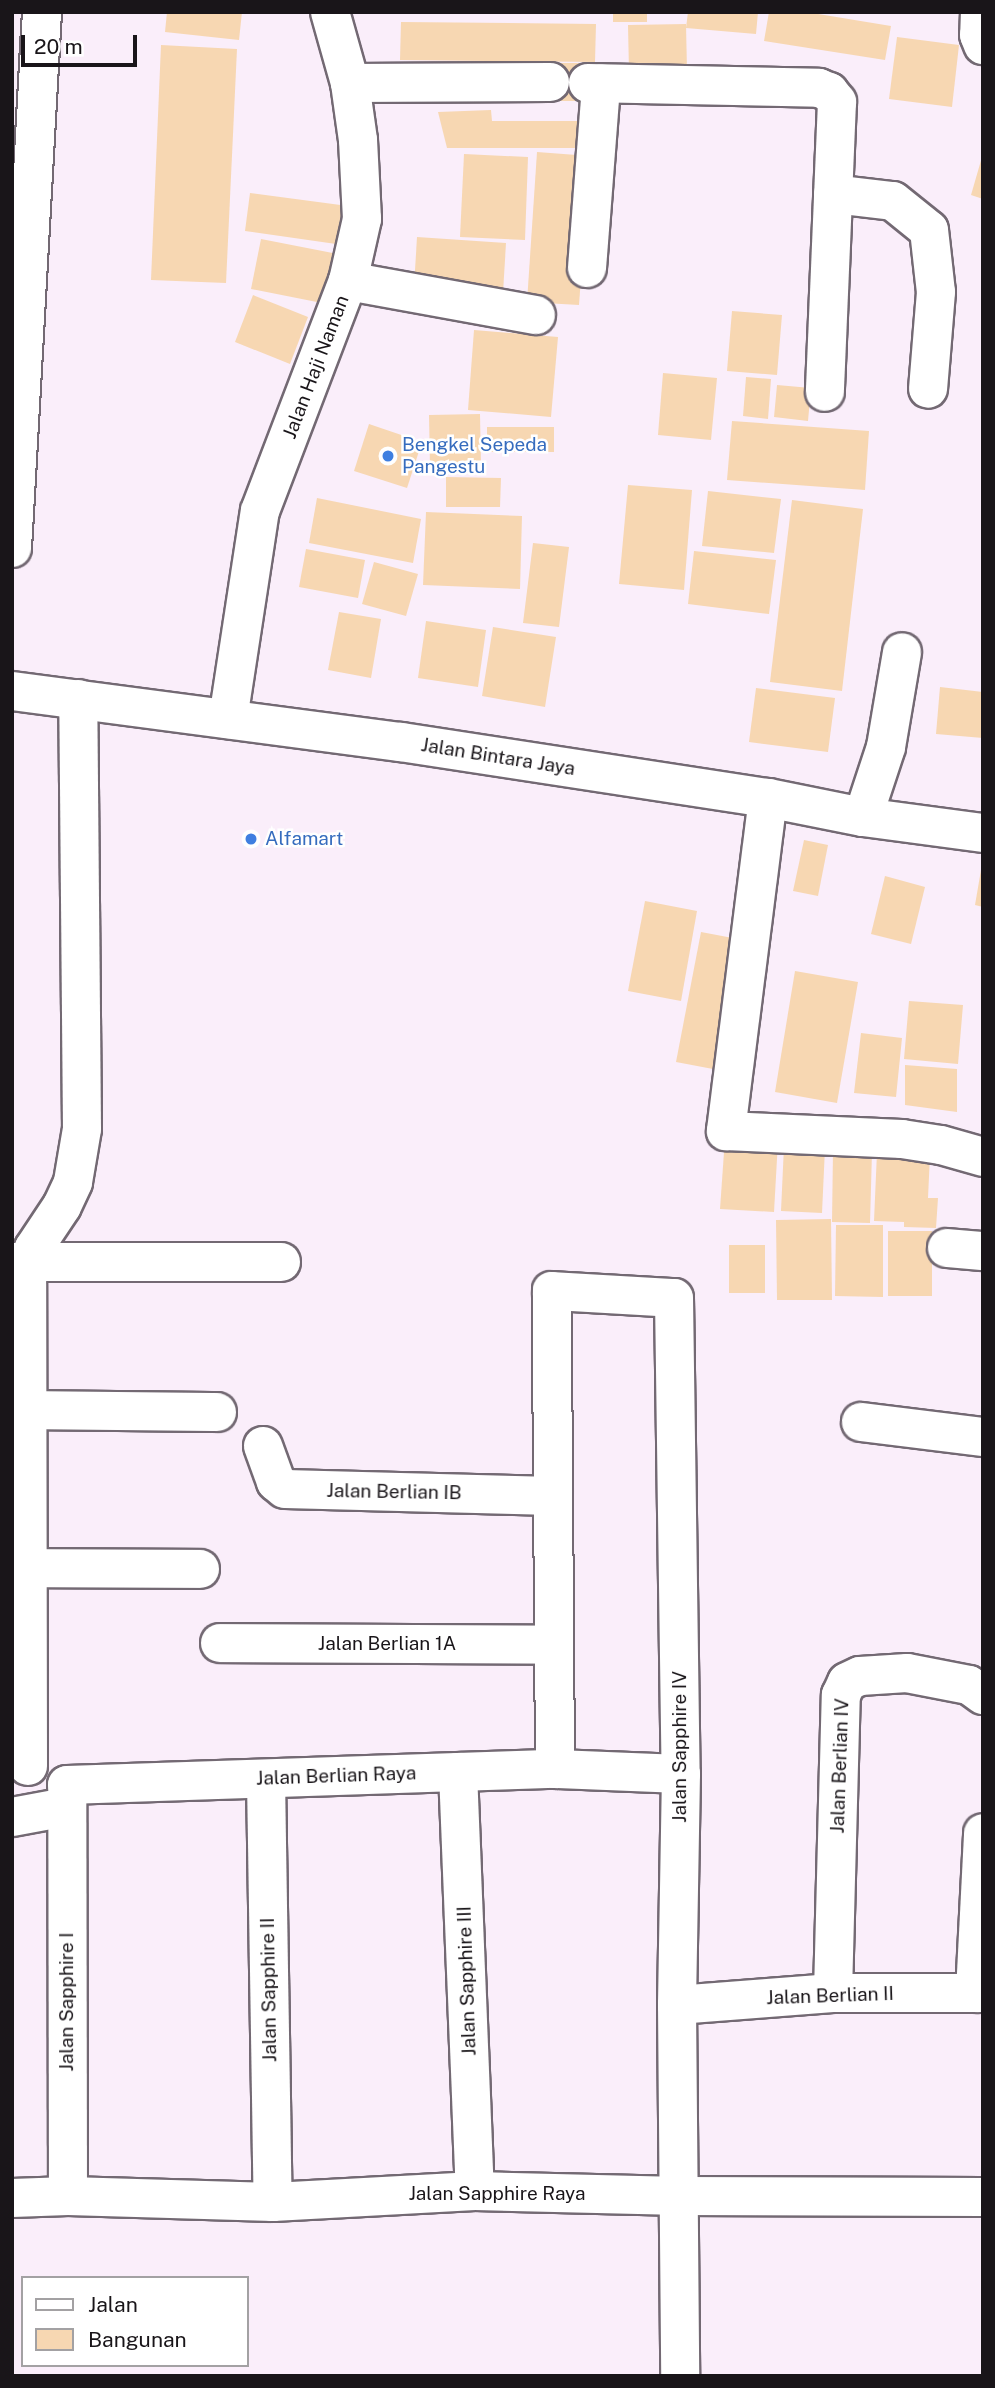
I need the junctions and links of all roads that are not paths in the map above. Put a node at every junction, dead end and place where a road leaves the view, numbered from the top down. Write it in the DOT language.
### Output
graph roads {
  1 [pos="42,12"];
  2 [pos="330,12"];
  3 [pos="979,12"];
  4 [pos="983,45"];
  5 [pos="25,80"];
  6 [pos="550,82"];
  7 [pos="350,83"];
  8 [pos="832,194"];
  9 [pos="20,251"];
  10 [pos="587,268"];
  11 [pos="348,282"];
  12 [pos="536,316"];
  13 [pos="928,388"];
  14 [pos="825,392"];
  15 [pos="15,460"];
  16 [pos="12,548"];
  17 [pos="902,652"];
  18 [pos="12,691"];
  19 [pos="78,699"];
  20 [pos="228,719"];
  21 [pos="768,798"];
  22 [pos="863,817"];
  23 [pos="983,833"];
  24 [pos="983,1157"];
  25 [pos="20,1262"];
  26 [pos="281,1262"];
  27 [pos="19,1410"];
  28 [pos="217,1412"];
  29 [pos="861,1422"];
  30 [pos="983,1437"];
  31 [pos="263,1446"];
  32 [pos="553,1496"];
  33 [pos="20,1568"];
  34 [pos="200,1569"];
  35 [pos="220,1643"];
  36 [pos="554,1644"];
  37 [pos="983,1695"];
  38 [pos="23,1745"];
  39 [pos="555,1769"];
  40 [pos="458,1772"];
  41 [pos="681,1774"];
  42 [pos="266,1779"];
  43 [pos="66,1807"];
  44 [pos="12,1817"];
  45 [pos="983,1833"];
  46 [pos="833,1993"];
  47 [pos="979,1993"];
  48 [pos="677,2005"];
  49 [pos="475,2191"];
  50 [pos="68,2196"];
  51 [pos="681,2196"];
  52 [pos="983,2197"];
  53 [pos="12,2198"];
  54 [pos="273,2202"];
  55 [pos="680,2376"];
  1 -- 5 [label="street"];
  2 -- 7 [label="street, Jalan Haji Naman"];
  3 -- 4 [label="street"];
  5 -- 9 [label="street"];
  6 -- 7 [label="street"];
  7 -- 11 [label="street, Jalan Haji Naman"];
  8 -- 10 [label="street"];
  8 -- 13 [label="street"];
  8 -- 14 [label="street"];
  9 -- 15 [label="street"];
  11 -- 12 [label="street"];
  11 -- 20 [label="street, Jalan Haji Naman"];
  15 -- 16 [label="street"];
  17 -- 22 [label="street"];
  18 -- 19 [label="street, Jalan Bintara Jaya"];
  19 -- 20 [label="street, Jalan Bintara Jaya"];
  19 -- 25 [label="street"];
  20 -- 21 [label="street, Jalan Bintara Jaya"];
  21 -- 22 [label="street, Jalan Bintara Jaya"];
  21 -- 24 [label="street"];
  22 -- 23 [label="street, Jalan Bintara Jaya"];
  25 -- 26 [label="street"];
  25 -- 27 [label="street"];
  27 -- 28 [label="street"];
  27 -- 33 [label="street"];
  29 -- 30 [label="street"];
  31 -- 32 [label="street, Jalan Berlian IB"];
  32 -- 36 [label="street"];
  32 -- 41 [label="street, Jalan Sapphire IV"];
  33 -- 34 [label="street"];
  33 -- 38 [label="street"];
  35 -- 36 [label="street, Jalan Berlian 1A"];
  36 -- 39 [label="street"];
  37 -- 46 [label="street, Jalan Berlian IV"];
  39 -- 40 [label="street, Jalan Berlian Raya"];
  39 -- 41 [label="street, Jalan Berlian Raya"];
  40 -- 42 [label="street, Jalan Berlian Raya"];
  40 -- 49 [label="street, Jalan Sapphire III"];
  41 -- 48 [label="street, Jalan Sapphire IV"];
  42 -- 43 [label="street, Jalan Berlian Raya"];
  42 -- 54 [label="street, Jalan Sapphire II"];
  43 -- 44 [label="street"];
  43 -- 50 [label="street, Jalan Sapphire I"];
  45 -- 47 [label="street"];
  46 -- 47 [label="street, Jalan Berlian II"];
  46 -- 48 [label="street, Jalan Berlian II"];
  48 -- 51 [label="street, Jalan Sapphire IV"];
  49 -- 51 [label="street, Jalan Sapphire Raya"];
  49 -- 54 [label="street, Jalan Sapphire Raya"];
  50 -- 53 [label="street, Jalan Sapphire Raya"];
  50 -- 54 [label="street, Jalan Sapphire Raya"];
  51 -- 52 [label="street, Jalan Sapphire Raya"];
  51 -- 55 [label="street, Jalan Sapphire IV"];
}
